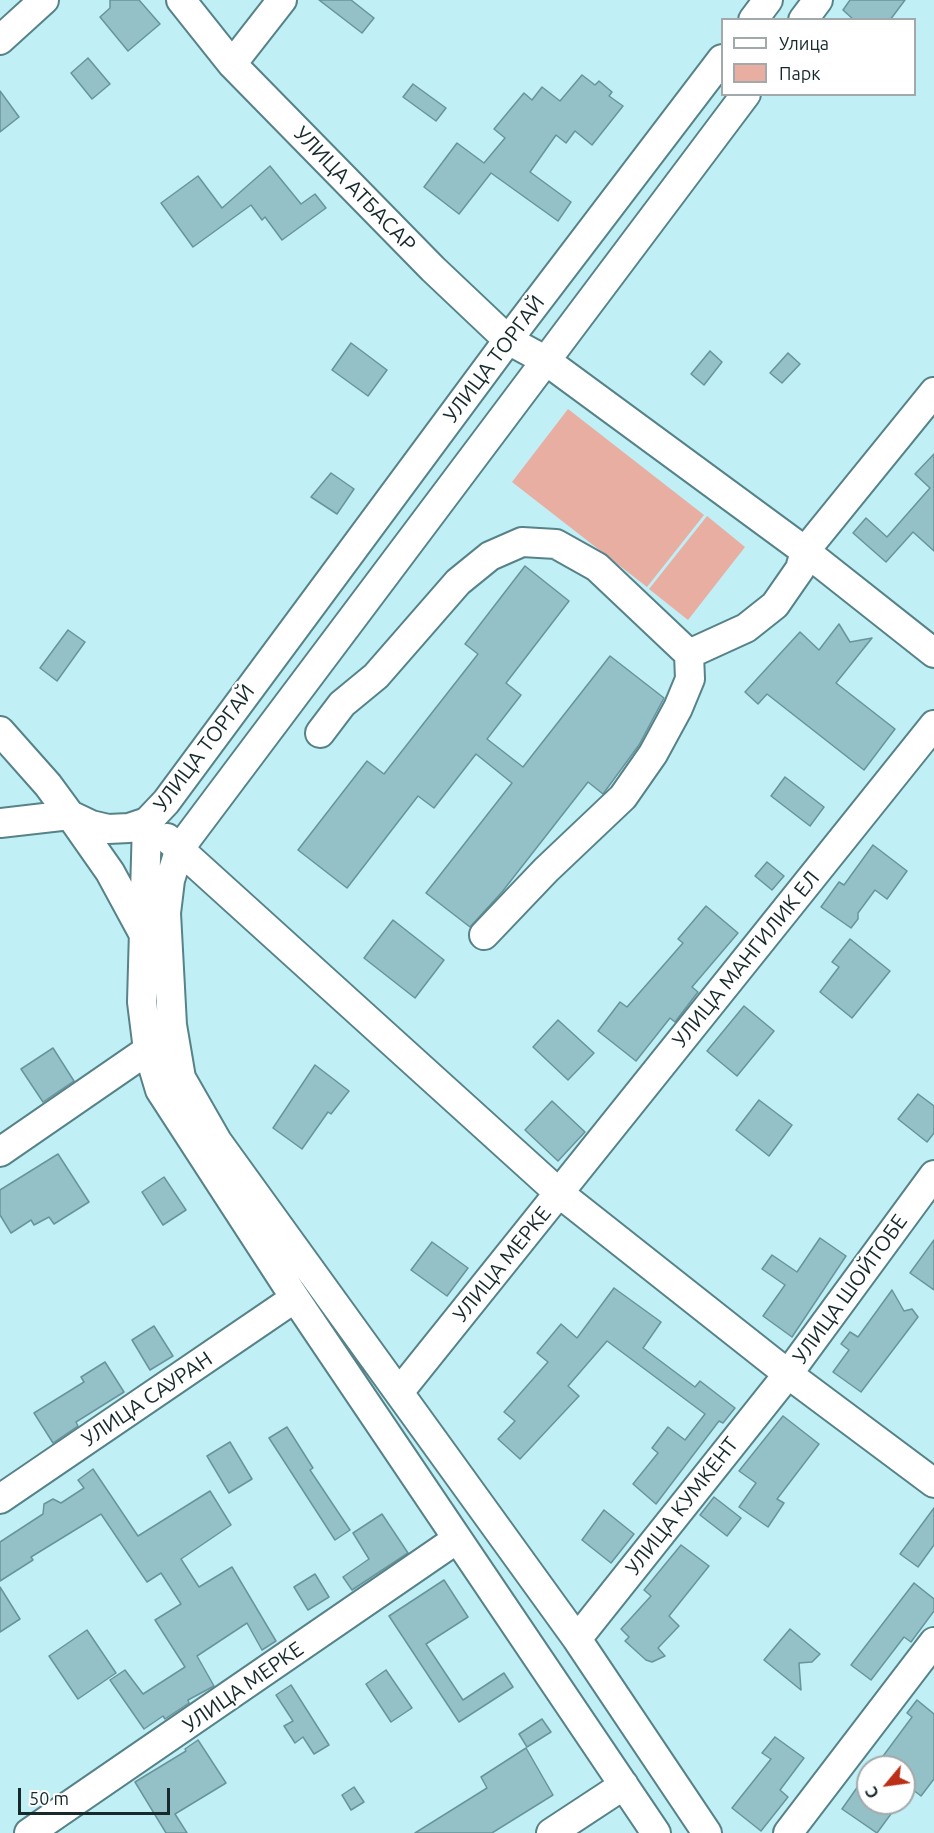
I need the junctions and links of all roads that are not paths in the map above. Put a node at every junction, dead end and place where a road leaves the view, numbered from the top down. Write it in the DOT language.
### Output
graph roads {
  1 [pos="44,0"];
  2 [pos="181,0"];
  3 [pos="282,0"];
  4 [pos="768,0"];
  5 [pos="818,0"];
  6 [pos="754,18"];
  7 [pos="804,18"];
  8 [pos="0,40"];
  9 [pos="721,62"];
  10 [pos="232,64"];
  11 [pos="744,96"];
  12 [pos="508,340"];
  13 [pos="545,360"];
  14 [pos="934,392"];
  15 [pos="803,560"];
  16 [pos="934,653"];
  17 [pos="689,654"];
  18 [pos="934,724"];
  19 [pos="0,731"];
  20 [pos="320,733"];
  21 [pos="70,815"];
  22 [pos="147,822"];
  23 [pos="0,823"];
  24 [pos="180,848"];
  25 [pos="142,931"];
  26 [pos="484,935"];
  27 [pos="148,1050"];
  28 [pos="0,1152"];
  29 [pos="934,1176"];
  30 [pos="559,1193"];
  31 [pos="295,1298"];
  32 [pos="788,1374"];
  33 [pos="400,1391"];
  34 [pos="934,1483"];
  35 [pos="0,1499"];
  36 [pos="457,1539"];
  37 [pos="577,1639"];
  38 [pos="934,1642"];
  39 [pos="624,1785"];
  40 [pos="29,1833"];
  41 [pos="551,1833"];
  42 [pos="656,1833"];
  43 [pos="707,1833"];
  44 [pos="788,1833"];
  1 -- 8 [label="street"];
  2 -- 10 [label="street, УЛИЦА АТБАСАР"];
  3 -- 10 [label="street"];
  4 -- 6 [label="street"];
  5 -- 7 [label="street"];
  9 -- 12 [label="street, УЛИЦА ТОРГАЙ"];
  10 -- 12 [label="street, УЛИЦА АТБАСАР"];
  11 -- 13 [label="street, УЛИЦА ТОРГАЙ"];
  12 -- 13 [label="street, УЛИЦА АТБАСАР"];
  12 -- 22 [label="street, УЛИЦА ТОРГАЙ"];
  13 -- 15 [label="street, УЛИЦА АТБАСАР"];
  13 -- 24 [label="street, УЛИЦА ТОРГАЙ"];
  14 -- 15 [label="street"];
  15 -- 16 [label="street, УЛИЦА АТБАСАР"];
  15 -- 17 [label="street"];
  17 -- 20 [label="street"];
  17 -- 26 [label="street"];
  18 -- 30 [label="street, УЛИЦА МАНГИЛИК ЕЛ"];
  19 -- 21 [label="street"];
  21 -- 22 [label="street"];
  21 -- 23 [label="street"];
  21 -- 25 [label="street"];
  22 -- 24 [label="street, УЛИЦА ТОРГАЙ"];
  22 -- 25 [label="street"];
  24 -- 30 [label="street"];
  24 -- 33 [label="street"];
  25 -- 27 [label="street"];
  27 -- 28 [label="street"];
  27 -- 31 [label="street"];
  29 -- 32 [label="street, УЛИЦА ШОЙТОБЕ"];
  30 -- 32 [label="street"];
  30 -- 33 [label="street, УЛИЦА МЕРКЕ"];
  31 -- 35 [label="street, УЛИЦА САУРАН"];
  31 -- 36 [label="street"];
  32 -- 34 [label="street"];
  32 -- 37 [label="street, УЛИЦА КУМКЕНТ"];
  33 -- 37 [label="street"];
  36 -- 39 [label="street"];
  36 -- 40 [label="street, УЛИЦА МЕРКЕ"];
  37 -- 43 [label="street"];
  38 -- 44 [label="street"];
  39 -- 41 [label="street"];
  39 -- 42 [label="street"];
}
